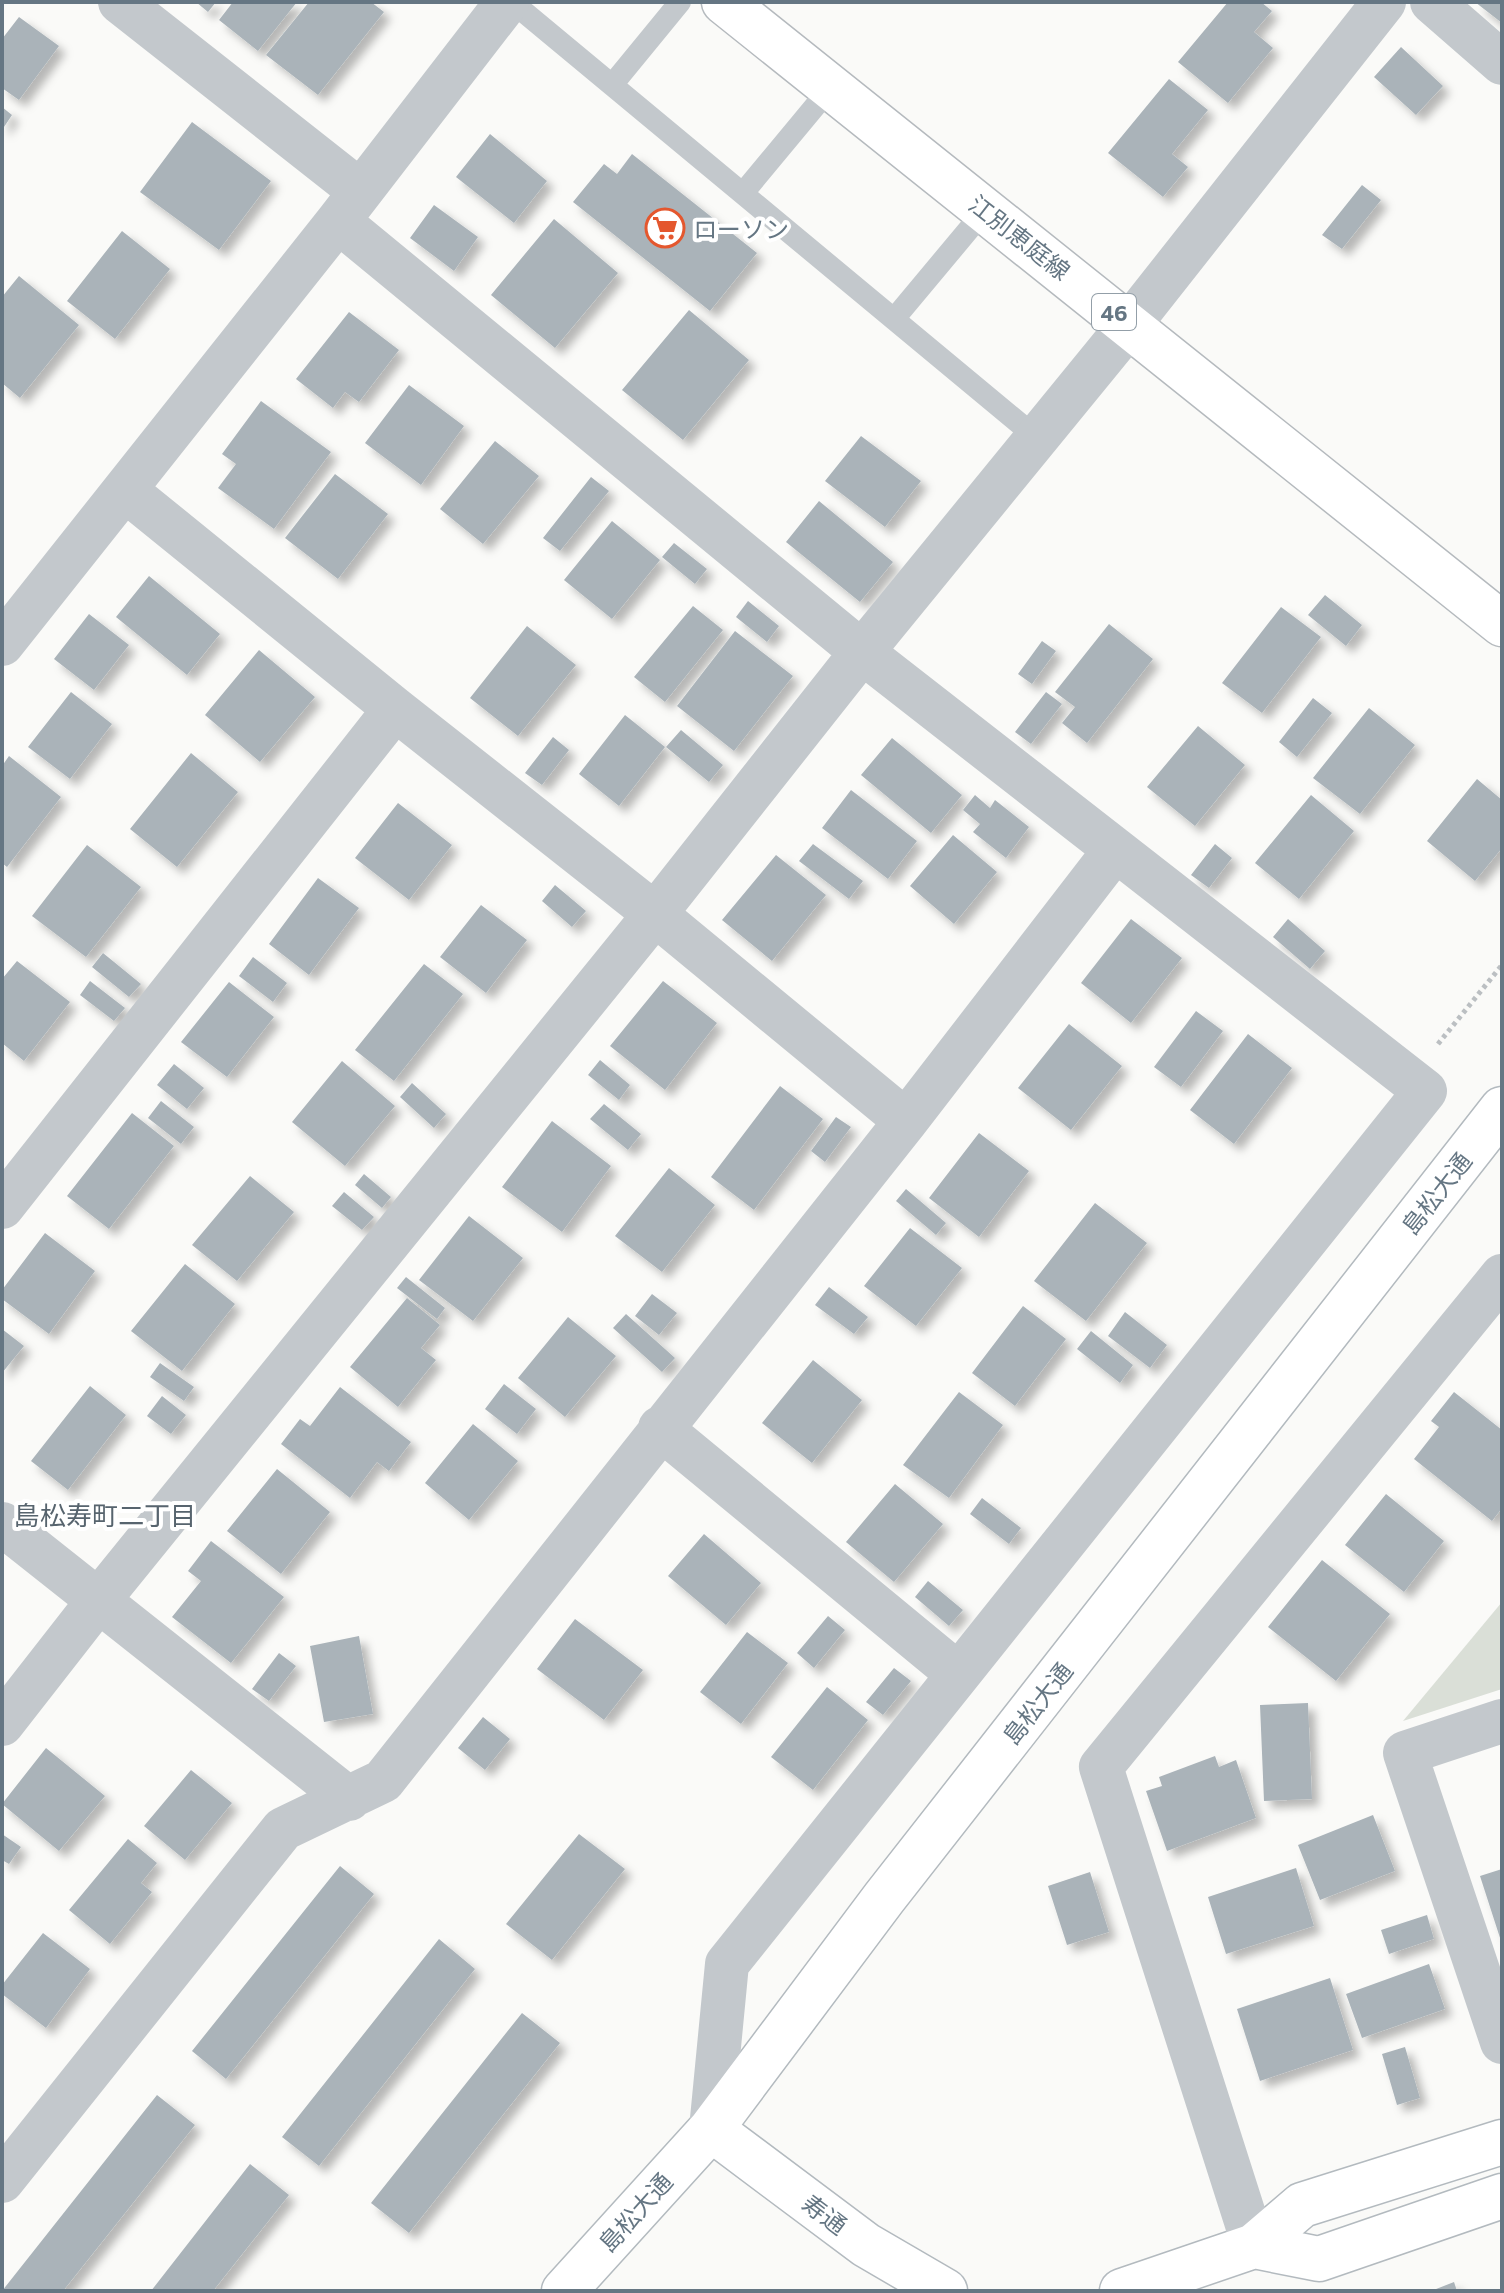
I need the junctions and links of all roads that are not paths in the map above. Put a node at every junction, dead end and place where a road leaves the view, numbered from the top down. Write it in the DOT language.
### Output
graph roads {
  1 [pos="120,2"];
  2 [pos="510,2"];
  3 [pos="680,2"];
  4 [pos="724,2"];
  5 [pos="1384,2"];
  6 [pos="1432,2"];
  7 [pos="1502,63"];
  8 [pos="612,85"];
  9 [pos="831,87"];
  10 [pos="743,193"];
  11 [pos="349,206"];
  12 [pos="985,210"];
  13 [pos="894,319"];
  14 [pos="1130,324"];
  15 [pos="1037,438"];
  16 [pos="125,490"];
  17 [pos="1502,624"];
  18 [pos="2,644"];
  19 [pos="862,652"];
  20 [pos="395,709"];
  21 [pos="1115,850"];
  22 [pos="655,914"];
  23 [pos="1502,1109"];
  24 [pos="906,1121"];
  25 [pos="2,1207"];
  26 [pos="1502,1276"];
  27 [pos="660,1428"];
  28 [pos="2,1524"];
  29 [pos="98,1601"];
  30 [pos="958,1674"];
  31 [pos="1502,1721"];
  32 [pos="2,1724"];
  33 [pos="349,1799"];
  34 [pos="1502,2042"];
  35 [pos="711,2129"];
  36 [pos="1502,2142"];
  37 [pos="2,2181"];
  38 [pos="1502,2196"];
  39 [pos="1254,2246"];
  40 [pos="564,2291"];
  41 [pos="945,2291"];
  42 [pos="1122,2291"];
  1 -- 11 [label="street"];
  2 -- 8 [label="lane"];
  2 -- 11 [label="street"];
  3 -- 8 [label="lane"];
  4 -- 9 [label="street, 江別恵庭線 / 46"];
  5 -- 14 [label="street"];
  6 -- 7 [label="street"];
  8 -- 10 [label="lane"];
  9 -- 10 [label="lane"];
  9 -- 12 [label="street, 江別恵庭線 / 46"];
  10 -- 13 [label="lane"];
  11 -- 16 [label="street"];
  11 -- 19 [label="street"];
  12 -- 13 [label="lane"];
  12 -- 14 [label="street, 江別恵庭線 / 46"];
  13 -- 15 [label="lane"];
  14 -- 15 [label="street"];
  14 -- 17 [label="street, 江別恵庭線 / 46"];
  15 -- 19 [label="street"];
  16 -- 18 [label="street"];
  16 -- 20 [label="street"];
  19 -- 21 [label="street"];
  19 -- 22 [label="street"];
  20 -- 22 [label="street"];
  20 -- 25 [label="street"];
  21 -- 24 [label="street"];
  21 -- 30 [label="street"];
  22 -- 24 [label="street"];
  22 -- 29 [label="street"];
  23 -- 35 [label="street, 島松大通"];
  24 -- 27 [label="street"];
  26 -- 39 [label="street"];
  27 -- 30 [label="street"];
  27 -- 33 [label="street"];
  28 -- 29 [label="street"];
  29 -- 32 [label="street"];
  29 -- 33 [label="street"];
  30 -- 35 [label="street"];
  31 -- 34 [label="street"];
  33 -- 37 [label="street"];
  35 -- 40 [label="street, 島松大通"];
  35 -- 41 [label="street, 寿通"];
  36 -- 39 [label="street"];
  38 -- 39 [label="street"];
  39 -- 42 [label="street"];
}
